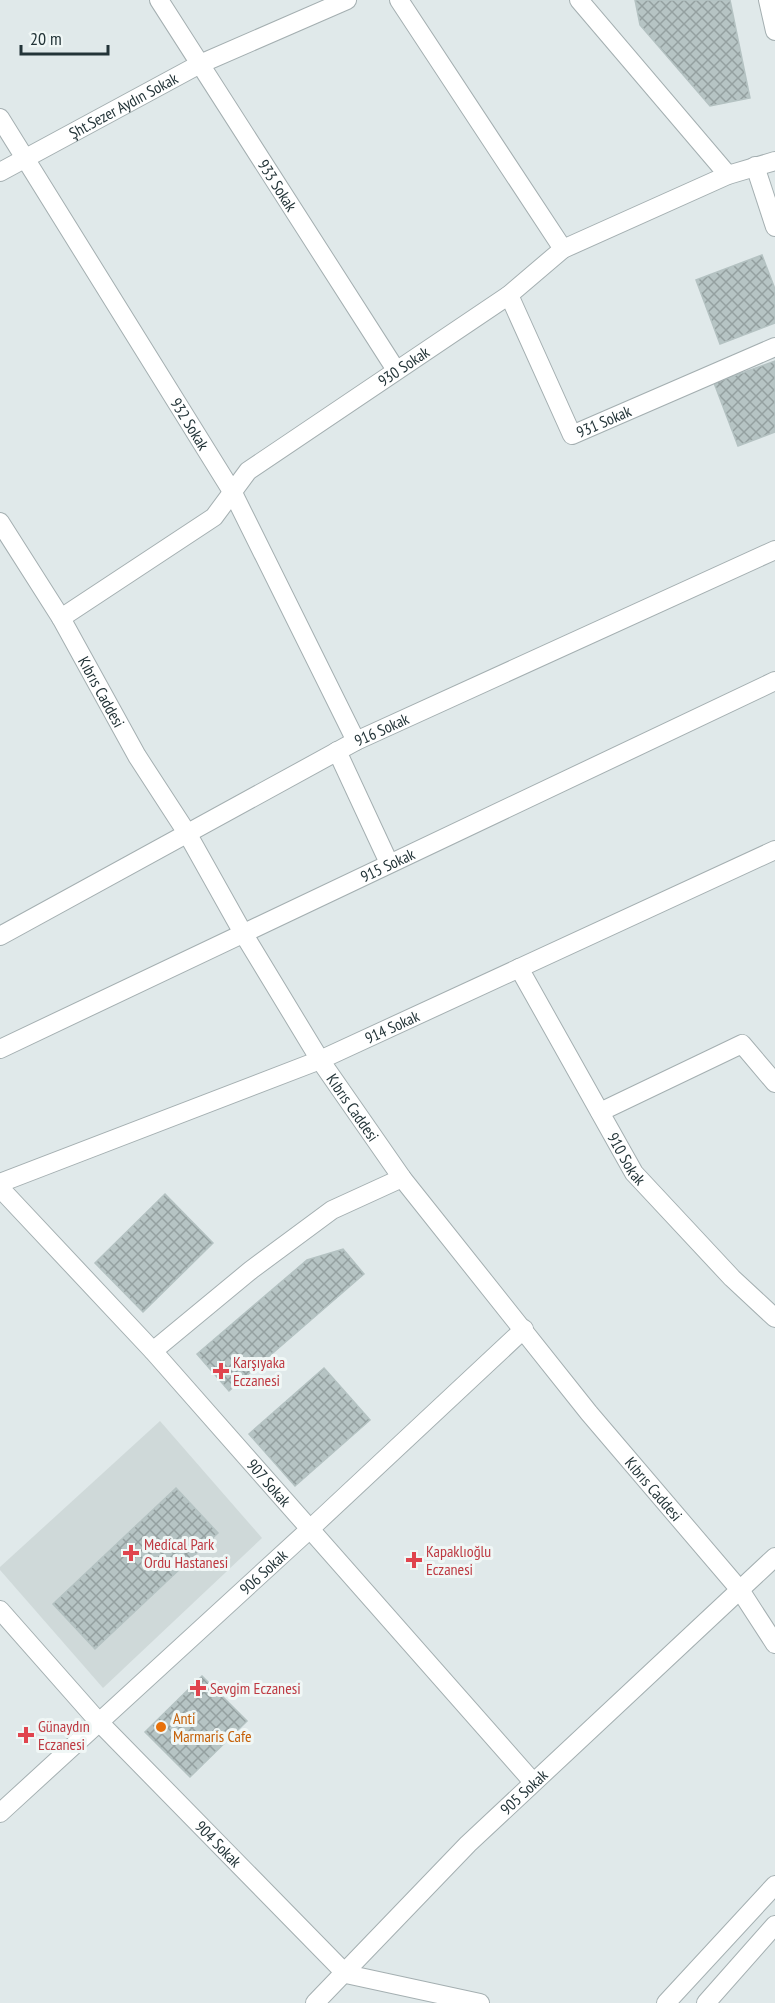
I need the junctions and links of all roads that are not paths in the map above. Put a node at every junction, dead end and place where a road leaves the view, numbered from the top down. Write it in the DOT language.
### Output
graph roads {
  1 [pos="159,0"];
  2 [pos="347,0"];
  3 [pos="399,0"];
  4 [pos="579,0"];
  5 [pos="768,0"];
  6 [pos="775,31"];
  7 [pos="200,64"];
  8 [pos="0,118"];
  9 [pos="26,159"];
  10 [pos="775,161"];
  11 [pos="755,166"];
  12 [pos="0,172"];
  13 [pos="728,175"];
  14 [pos="775,227"];
  15 [pos="563,249"];
  16 [pos="509,295"];
  17 [pos="775,347"];
  18 [pos="396,370"];
  19 [pos="233,494"];
  20 [pos="0,522"];
  21 [pos="775,550"];
  22 [pos="61,618"];
  23 [pos="775,681"];
  24 [pos="356,741"];
  25 [pos="337,751"];
  26 [pos="187,833"];
  27 [pos="775,850"];
  28 [pos="389,863"];
  29 [pos="243,933"];
  30 [pos="0,936"];
  31 [pos="519,968"];
  32 [pos="0,1049"];
  33 [pos="320,1060"];
  34 [pos="775,1083"];
  35 [pos="600,1112"];
  36 [pos="402,1178"];
  37 [pos="0,1183"];
  38 [pos="0,1188"];
  39 [pos="775,1318"];
  40 [pos="524,1329"];
  41 [pos="153,1351"];
  42 [pos="310,1529"];
  43 [pos="775,1557"];
  44 [pos="740,1590"];
  45 [pos="0,1610"];
  46 [pos="775,1644"];
  47 [pos="98,1721"];
  48 [pos="533,1782"];
  49 [pos="0,1813"];
  50 [pos="775,1885"];
  51 [pos="775,1925"];
  52 [pos="346,1974"];
  53 [pos="315,2003"];
  54 [pos="480,2003"];
  55 [pos="666,2003"];
  56 [pos="706,2003"];
  1 -- 7 [label="street, 933 Sokak"];
  2 -- 7 [label="street, Şht.Sezer Aydın Sokak"];
  3 -- 15 [label="street"];
  4 -- 13 [label="street"];
  5 -- 6 [label="street"];
  7 -- 9 [label="street, Şht.Sezer Aydın Sokak"];
  7 -- 18 [label="street, 933 Sokak"];
  8 -- 9 [label="street, 932 Sokak"];
  9 -- 12 [label="street, Şht.Sezer Aydın Sokak"];
  9 -- 19 [label="street, 932 Sokak"];
  10 -- 11 [label="street, 930 Sokak"];
  11 -- 13 [label="street, 930 Sokak"];
  11 -- 14 [label="street"];
  13 -- 15 [label="street, 930 Sokak"];
  15 -- 16 [label="street, 930 Sokak"];
  16 -- 17 [label="street, 931 Sokak"];
  16 -- 18 [label="street, 930 Sokak"];
  18 -- 19 [label="street, 930 Sokak"];
  19 -- 22 [label="street, 930 Sokak"];
  19 -- 24 [label="street, 932 Sokak"];
  20 -- 22 [label="street, Kıbrıs Caddesi"];
  21 -- 24 [label="street, 916 Sokak"];
  22 -- 26 [label="street, Kıbrıs Caddesi"];
  23 -- 28 [label="street, 915 Sokak"];
  24 -- 25 [label="street, 916 Sokak"];
  25 -- 26 [label="street, 916 Sokak"];
  25 -- 28 [label="street"];
  26 -- 29 [label="street, Kıbrıs Caddesi"];
  26 -- 30 [label="street, 916 Sokak"];
  27 -- 31 [label="street, 914 Sokak"];
  28 -- 29 [label="street, 915 Sokak"];
  29 -- 32 [label="street, 915 Sokak"];
  29 -- 33 [label="street, Kıbrıs Caddesi"];
  31 -- 33 [label="street, 914 Sokak"];
  31 -- 35 [label="street, 910 Sokak"];
  33 -- 36 [label="street, Kıbrıs Caddesi"];
  33 -- 37 [label="street, 914 Sokak"];
  34 -- 35 [label="street"];
  35 -- 39 [label="street, 910 Sokak"];
  36 -- 40 [label="street, Kıbrıs Caddesi"];
  36 -- 41 [label="street"];
  38 -- 41 [label="street, 907 Sokak"];
  40 -- 42 [label="street, 906 Sokak"];
  40 -- 44 [label="street, Kıbrıs Caddesi"];
  41 -- 42 [label="street, 907 Sokak"];
  42 -- 47 [label="street, 906 Sokak"];
  42 -- 48 [label="street, 907 Sokak"];
  43 -- 44 [label="street, 905 Sokak"];
  44 -- 46 [label="street, Kıbrıs Caddesi"];
  44 -- 48 [label="street, 905 Sokak"];
  45 -- 47 [label="street, 904 Sokak"];
  47 -- 49 [label="street, 906 Sokak"];
  47 -- 52 [label="street, 904 Sokak"];
  48 -- 52 [label="street, 905 Sokak"];
  50 -- 55 [label="street"];
  51 -- 56 [label="street"];
  52 -- 53 [label="street, 905 Sokak"];
  52 -- 54 [label="street"];
}
